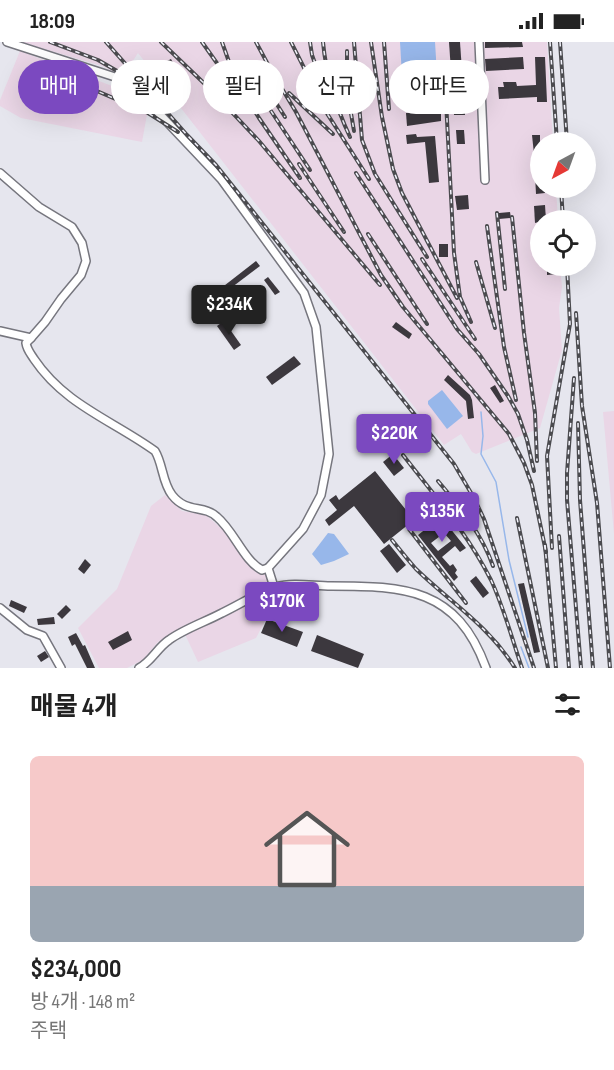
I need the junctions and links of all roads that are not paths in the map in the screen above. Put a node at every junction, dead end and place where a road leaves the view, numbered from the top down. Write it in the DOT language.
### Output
graph roads {
  1 [pos="7,42"];
  2 [pos="478,42"];
  3 [pos="0,173"];
  4 [pos="485,180"];
  5 [pos="0,331"];
  6 [pos="31,338"];
  7 [pos="268,568"];
  8 [pos="274,587"];
  9 [pos="0,608"];
  10 [pos="61,668"];
  11 [pos="139,668"];
  12 [pos="486,668"];
  1 -- 7 [label="street"];
  2 -- 4 [label="street"];
  3 -- 6 [label="street"];
  5 -- 6 [label="street"];
  6 -- 7 [label="street"];
  7 -- 8 [label="street"];
  8 -- 11 [label="street"];
  8 -- 12 [label="street"];
  9 -- 10 [label="street"];
}
